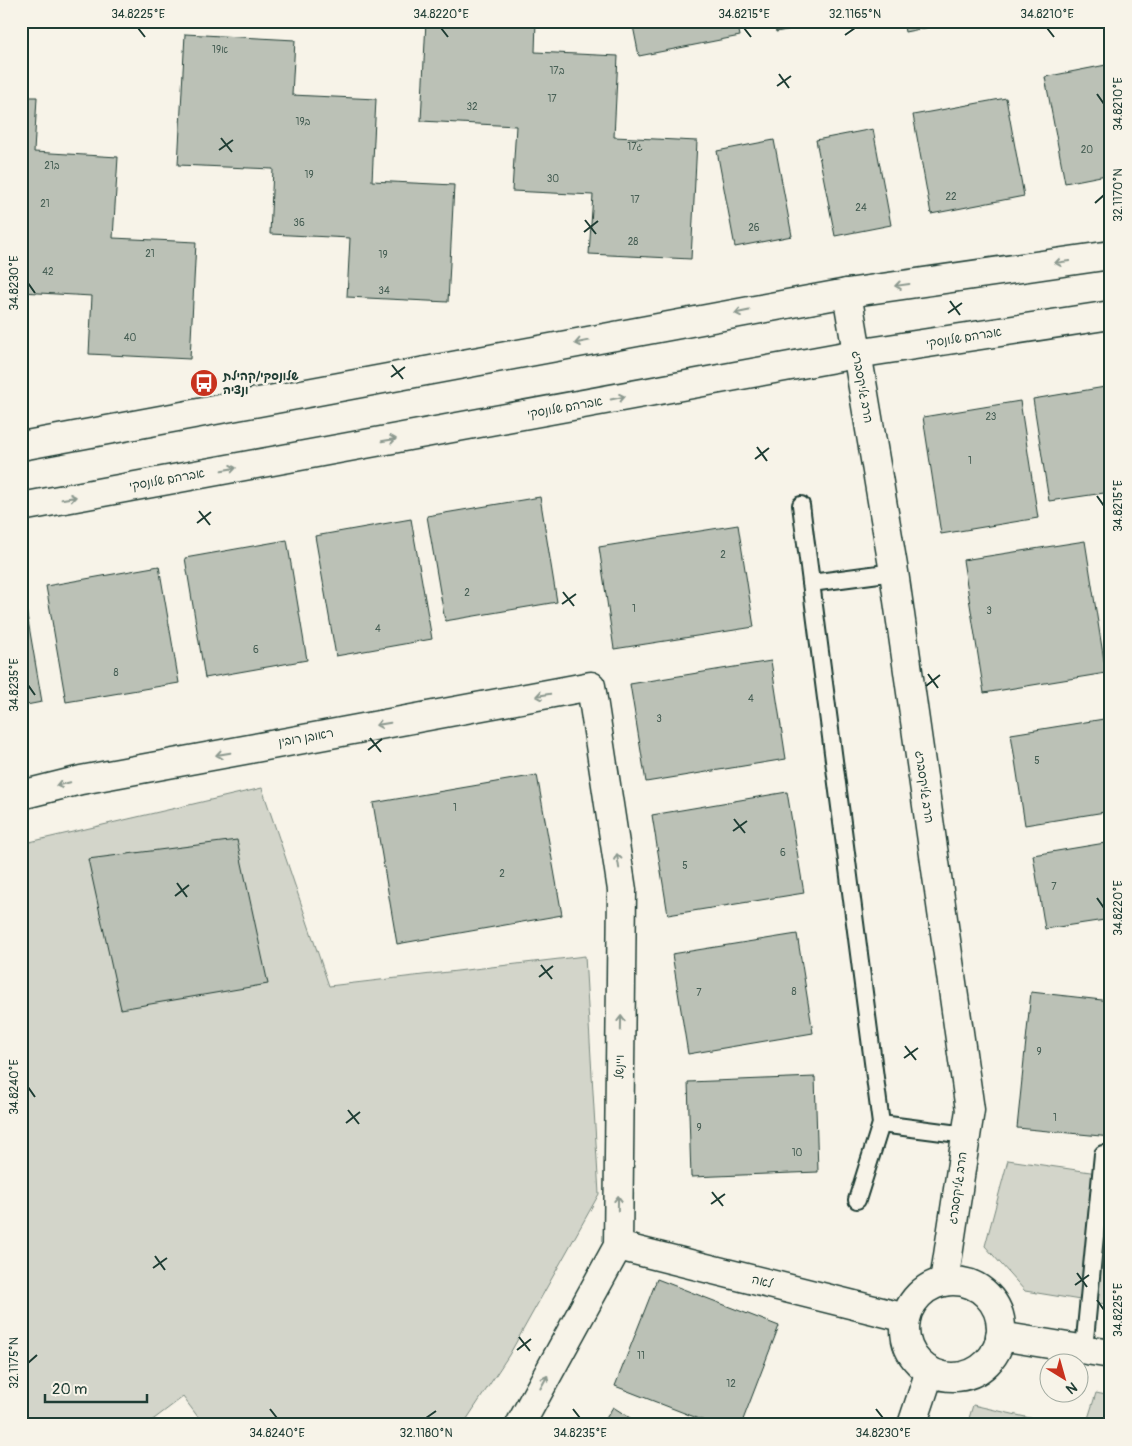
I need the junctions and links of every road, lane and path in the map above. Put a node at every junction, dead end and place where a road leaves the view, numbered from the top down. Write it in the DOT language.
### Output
graph roads {
  1 [pos="1111,255"];
  2 [pos="847,292"];
  3 [pos="1111,315"];
  4 [pos="856,354"];
  5 [pos="21,446"];
  6 [pos="801,505"];
  7 [pos="21,507"];
  8 [pos="894,572"];
  9 [pos="811,583"];
  10 [pos="591,686"];
  11 [pos="21,795"];
  12 [pos="882,1124"];
  13 [pos="966,1135"];
  14 [pos="1103,1154"];
  15 [pos="857,1200"];
  16 [pos="618,1246"];
  17 [pos="944,1282"];
  18 [pos="906,1318"];
  19 [pos="1000,1336"];
  20 [pos="1084,1349"];
  21 [pos="1111,1354"];
  22 [pos="930,1371"];
  23 [pos="520,1425"];
  24 [pos="912,1425"];
  1 -- 2 [label="street, one-way"];
  2 -- 4 [label="street, הרב גליקסברג"];
  2 -- 5 [label="street, one-way"];
  3 -- 4 [label="street, אברהם שלונסקי"];
  7 -- 4 [label="street, אברהם שלונסקי, one-way"];
  4 -- 8 [label="street, הרב גליקסברג"];
  6 -- 9 [label="lane"];
  8 -- 9 [label="lane"];
  8 -- 13 [label="street, הרב גליקסברג"];
  9 -- 12 [label="lane"];
  10 -- 11 [label="street, ראובן רובין, one-way"];
  16 -- 10 [label="street, ויינשל, one-way"];
  12 -- 13 [label="lane"];
  12 -- 15 [label="lane"];
  13 -- 17 [label="street, הרב גליקסברג"];
  14 -- 20 [label="lane"];
  16 -- 18 [label="street, לאה"];
  23 -- 16 [label="street, ויינשל, one-way"];
  17 -- 18 [label="street"];
  17 -- 19 [label="street"];
  18 -- 22 [label="street"];
  19 -- 20 [label="street"];
  19 -- 22 [label="street"];
  20 -- 21 [label="street"];
  22 -- 24 [label="street"];
}
